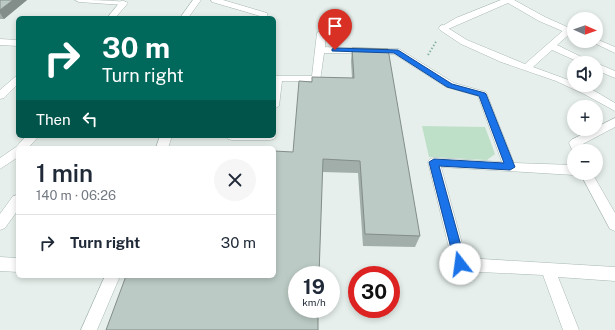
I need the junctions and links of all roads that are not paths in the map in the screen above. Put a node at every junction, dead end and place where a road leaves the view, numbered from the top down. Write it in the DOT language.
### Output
graph roads {
  1 [pos="79,0"];
  2 [pos="197,0"];
  3 [pos="215,0"];
  4 [pos="508,0"];
  5 [pos="113,16"];
  6 [pos="185,16"];
  7 [pos="264,16"];
  8 [pos="567,30"];
  9 [pos="321,33"];
  10 [pos="567,35"];
  11 [pos="0,42"];
  12 [pos="14,43"];
  13 [pos="603,45"];
  14 [pos="551,46"];
  15 [pos="320,50"];
  16 [pos="615,50"];
  17 [pos="574,56"];
  18 [pos="526,68"];
  19 [pos="603,69"];
  20 [pos="615,75"];
  21 [pos="16,80"];
  22 [pos="276,92"];
  23 [pos="0,96"];
  24 [pos="615,108"];
  25 [pos="615,122"];
  26 [pos="31,138"];
  27 [pos="575,144"];
  28 [pos="23,146"];
  29 [pos="16,152"];
  30 [pos="0,164"];
  31 [pos="510,167"];
  32 [pos="567,170"];
  33 [pos="590,180"];
  34 [pos="16,203"];
  35 [pos="0,224"];
  36 [pos="615,225"];
  37 [pos="0,264"];
  38 [pos="16,265"];
  39 [pos="548,270"];
  40 [pos="615,274"];
  41 [pos="112,278"];
  42 [pos="89,330"];
  43 [pos="571,330"];
  1 -- 5 [label="street"];
  2 -- 6 [label="street"];
  3 -- 7 [label="street"];
  4 -- 8 [label="street"];
  4 -- 18 [label="street"];
  9 -- 15 [label="street"];
  10 -- 14 [label="street"];
  11 -- 12 [label="street"];
  13 -- 16 [label="street"];
  14 -- 17 [label="street"];
  14 -- 18 [label="street"];
  15 -- 22 [label="street"];
  15 -- 31 [label="street"];
  18 -- 24 [label="street"];
  19 -- 20 [label="street"];
  21 -- 23 [label="street"];
  25 -- 27 [label="street"];
  26 -- 28 [label="street"];
  29 -- 30 [label="street"];
  31 -- 32 [label="street"];
  31 -- 39 [label="street"];
  33 -- 36 [label="street"];
  34 -- 35 [label="street"];
  37 -- 38 [label="street"];
  39 -- 40 [label="street"];
  39 -- 43 [label="street"];
  41 -- 42 [label="street"];
}
